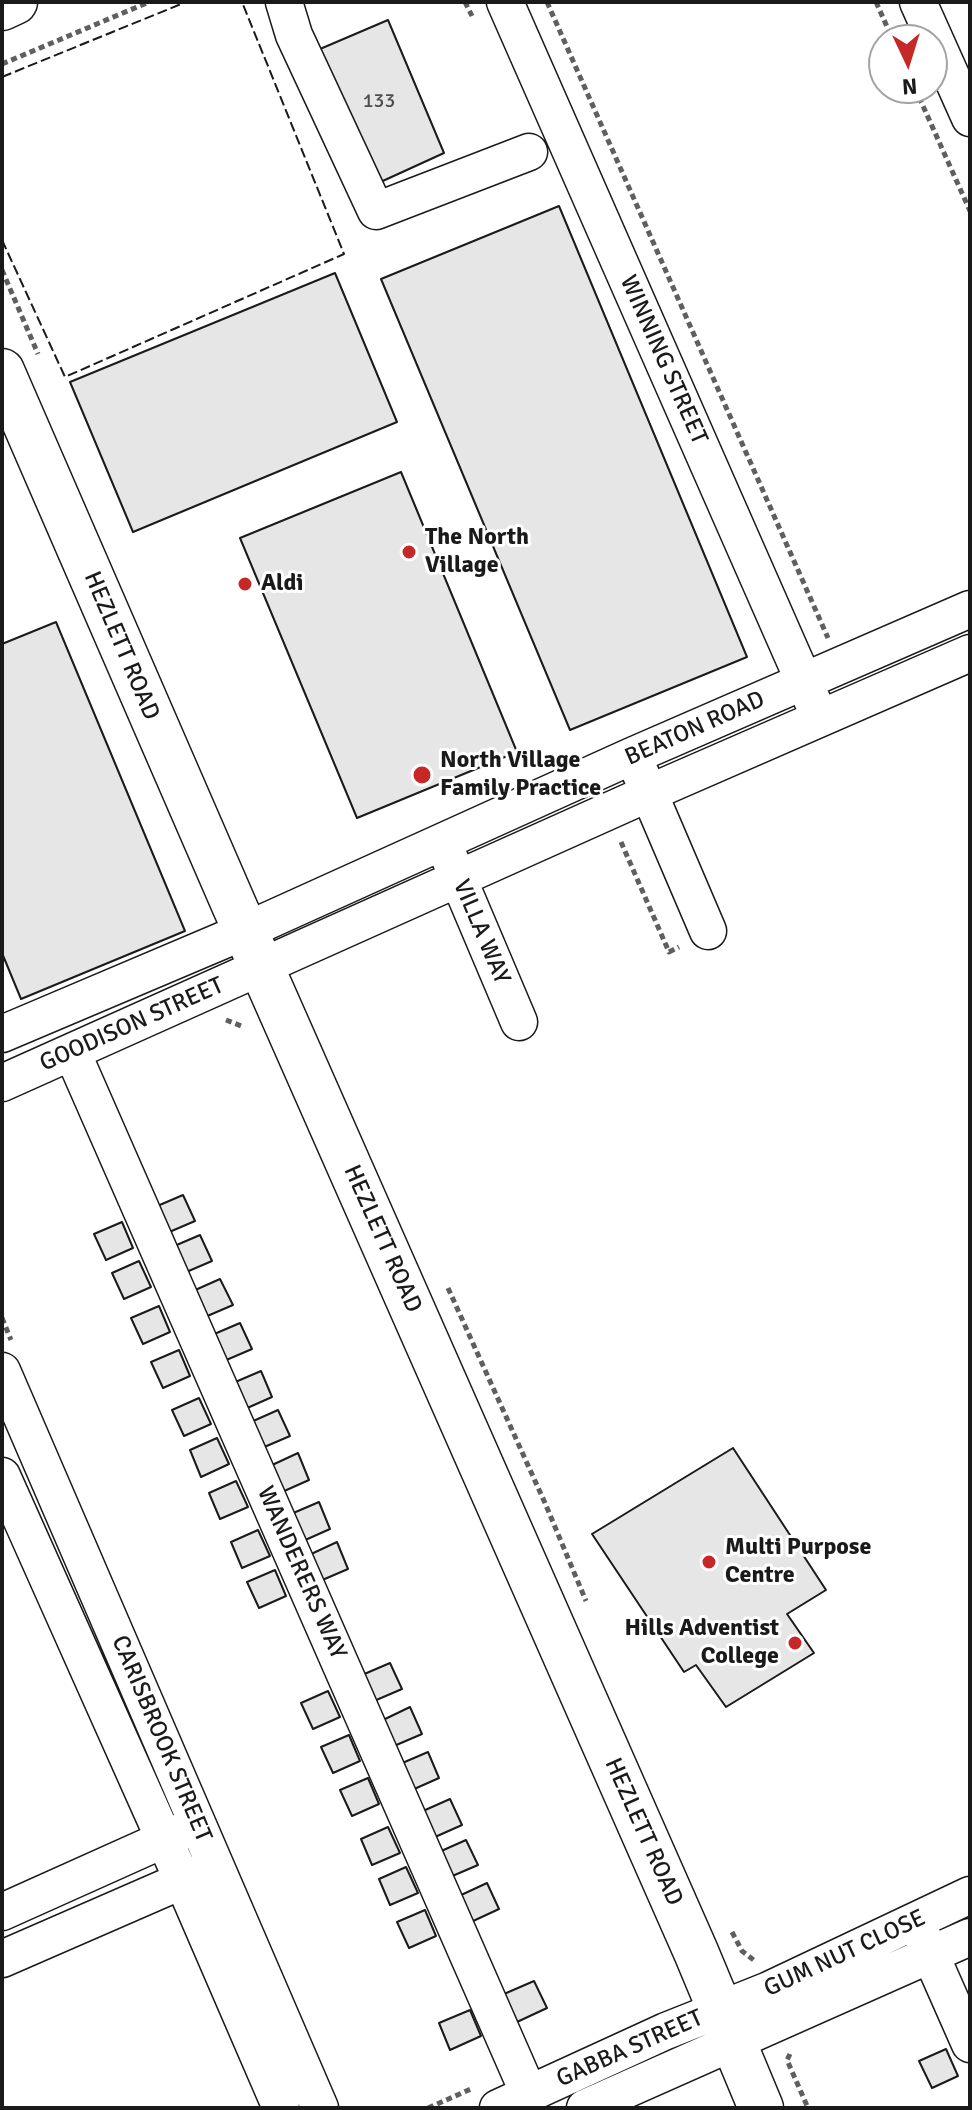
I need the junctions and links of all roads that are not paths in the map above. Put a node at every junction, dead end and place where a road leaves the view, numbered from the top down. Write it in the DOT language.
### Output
graph roads {
  1 [pos="15,2"];
  2 [pos="284,2"];
  3 [pos="505,2"];
  4 [pos="918,2"];
  5 [pos="2,8"];
  6 [pos="970,118"];
  7 [pos="529,152"];
  8 [pos="22,367"];
  9 [pos="970,609"];
  10 [pos="970,653"];
  11 [pos="804,681"];
  12 [pos="820,718"];
  13 [pos="632,756"];
  14 [pos="649,793"];
  15 [pos="443,843"];
  16 [pos="459,879"];
  17 [pos="708,931"];
  18 [pos="254,949"];
  19 [pos="519,1022"];
  20 [pos="2,1034"];
  21 [pos="72,1052"];
  22 [pos="2,1083"];
  23 [pos="2,1371"];
  24 [pos="2,1476"];
  25 [pos="198,1825"];
  26 [pos="164,1838"];
  27 [pos="216,1866"];
  28 [pos="182,1879"];
  29 [pos="970,1895"];
  30 [pos="2,1912"];
  31 [pos="915,1920"];
  32 [pos="970,1937"];
  33 [pos="931,1954"];
  34 [pos="2,1959"];
  35 [pos="775,2005"];
  36 [pos="725,2026"];
  37 [pos="970,2044"];
  38 [pos="502,2096"];
  39 [pos="281,2108"];
  40 [pos="320,2108"];
  41 [pos="585,2108"];
  42 [pos="761,2108"];
  1 -- 5 [label="main road"];
  2 -- 7 [label="street"];
  3 -- 11 [label="street, WINNING STREET"];
  4 -- 6 [label="street"];
  8 -- 18 [label="main road, HEZLETT ROAD"];
  9 -- 11 [label="street, BEATON ROAD"];
  10 -- 12 [label="street, BEATON ROAD"];
  11 -- 12 [label="street, WINNING STREET"];
  11 -- 13 [label="street, BEATON ROAD"];
  12 -- 14 [label="street, BEATON ROAD"];
  13 -- 14 [label="street"];
  13 -- 15 [label="street, BEATON ROAD"];
  14 -- 16 [label="street, BEATON ROAD"];
  14 -- 17 [label="street"];
  15 -- 16 [label="street, VILLA WAY"];
  15 -- 18 [label="street, BEATON ROAD"];
  16 -- 18 [label="street, BEATON ROAD"];
  16 -- 19 [label="street, VILLA WAY"];
  18 -- 20 [label="street, GOODISON STREET"];
  18 -- 21 [label="street, GOODISON STREET"];
  18 -- 36 [label="main road, HEZLETT ROAD"];
  21 -- 22 [label="street, GOODISON STREET"];
  21 -- 38 [label="street, WANDERERS WAY"];
  23 -- 25 [label="street, CARISBROOK STREET"];
  24 -- 26 [label="street, CARISBROOK STREET"];
  25 -- 26 [label="street"];
  25 -- 27 [label="street, CARISBROOK STREET"];
  26 -- 28 [label="street, CARISBROOK STREET"];
  26 -- 30 [label="street"];
  27 -- 28 [label="street"];
  27 -- 40 [label="street, CARISBROOK STREET"];
  28 -- 34 [label="street"];
  28 -- 39 [label="street, CARISBROOK STREET"];
  29 -- 31 [label="street, GUM NUT CLOSE"];
  31 -- 33 [label="street"];
  31 -- 35 [label="street, GUM NUT CLOSE"];
  32 -- 33 [label="street, GUM NUT CLOSE"];
  33 -- 35 [label="street, GUM NUT CLOSE"];
  33 -- 37 [label="street"];
  35 -- 36 [label="street, GUM NUT CLOSE"];
  36 -- 38 [label="street, GABBA STREET"];
  36 -- 41 [label="street, GABBA STREET"];
  36 -- 42 [label="main road, HEZLETT ROAD"];
}
